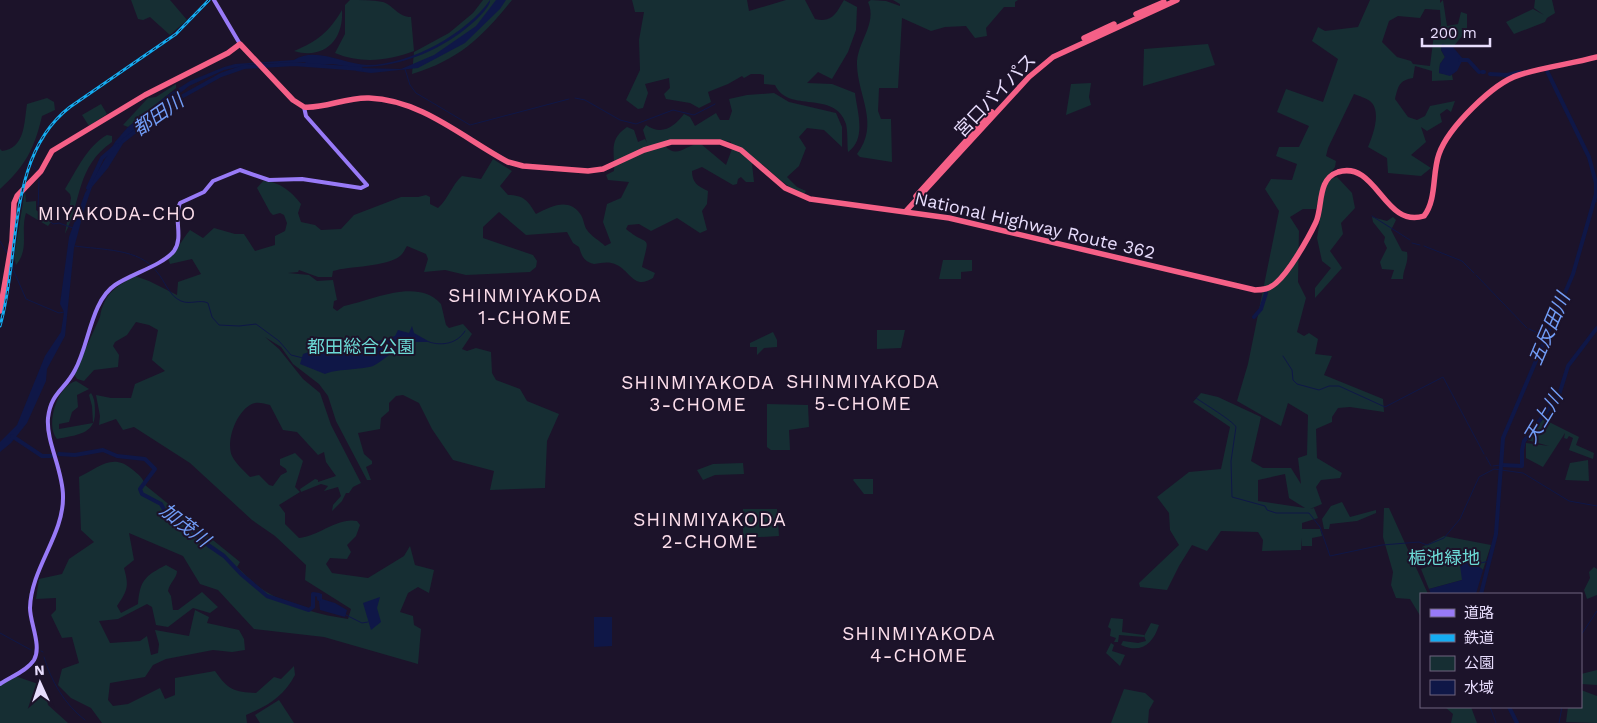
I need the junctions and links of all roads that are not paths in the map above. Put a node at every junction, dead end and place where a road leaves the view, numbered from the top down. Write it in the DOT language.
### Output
graph roads {
  1 [pos="215,0"];
  2 [pos="1168,0"];
  3 [pos="1177,0"];
  4 [pos="240,44"];
  5 [pos="1597,57"];
  6 [pos="304,107"];
  7 [pos="905,211"];
  8 [pos="0,311"];
  9 [pos="0,684"];
  1 -- 4 [label="main road"];
  2 -- 7 [label="highway, 宮口バイパス"];
  3 -- 7 [label="highway, 宮口バイパス"];
  4 -- 6 [label="highway"];
  4 -- 8 [label="highway"];
  5 -- 7 [label="highway, National Highway Route 362"];
  6 -- 7 [label="highway, National Highway Route 362"];
  6 -- 9 [label="main road"];
}
